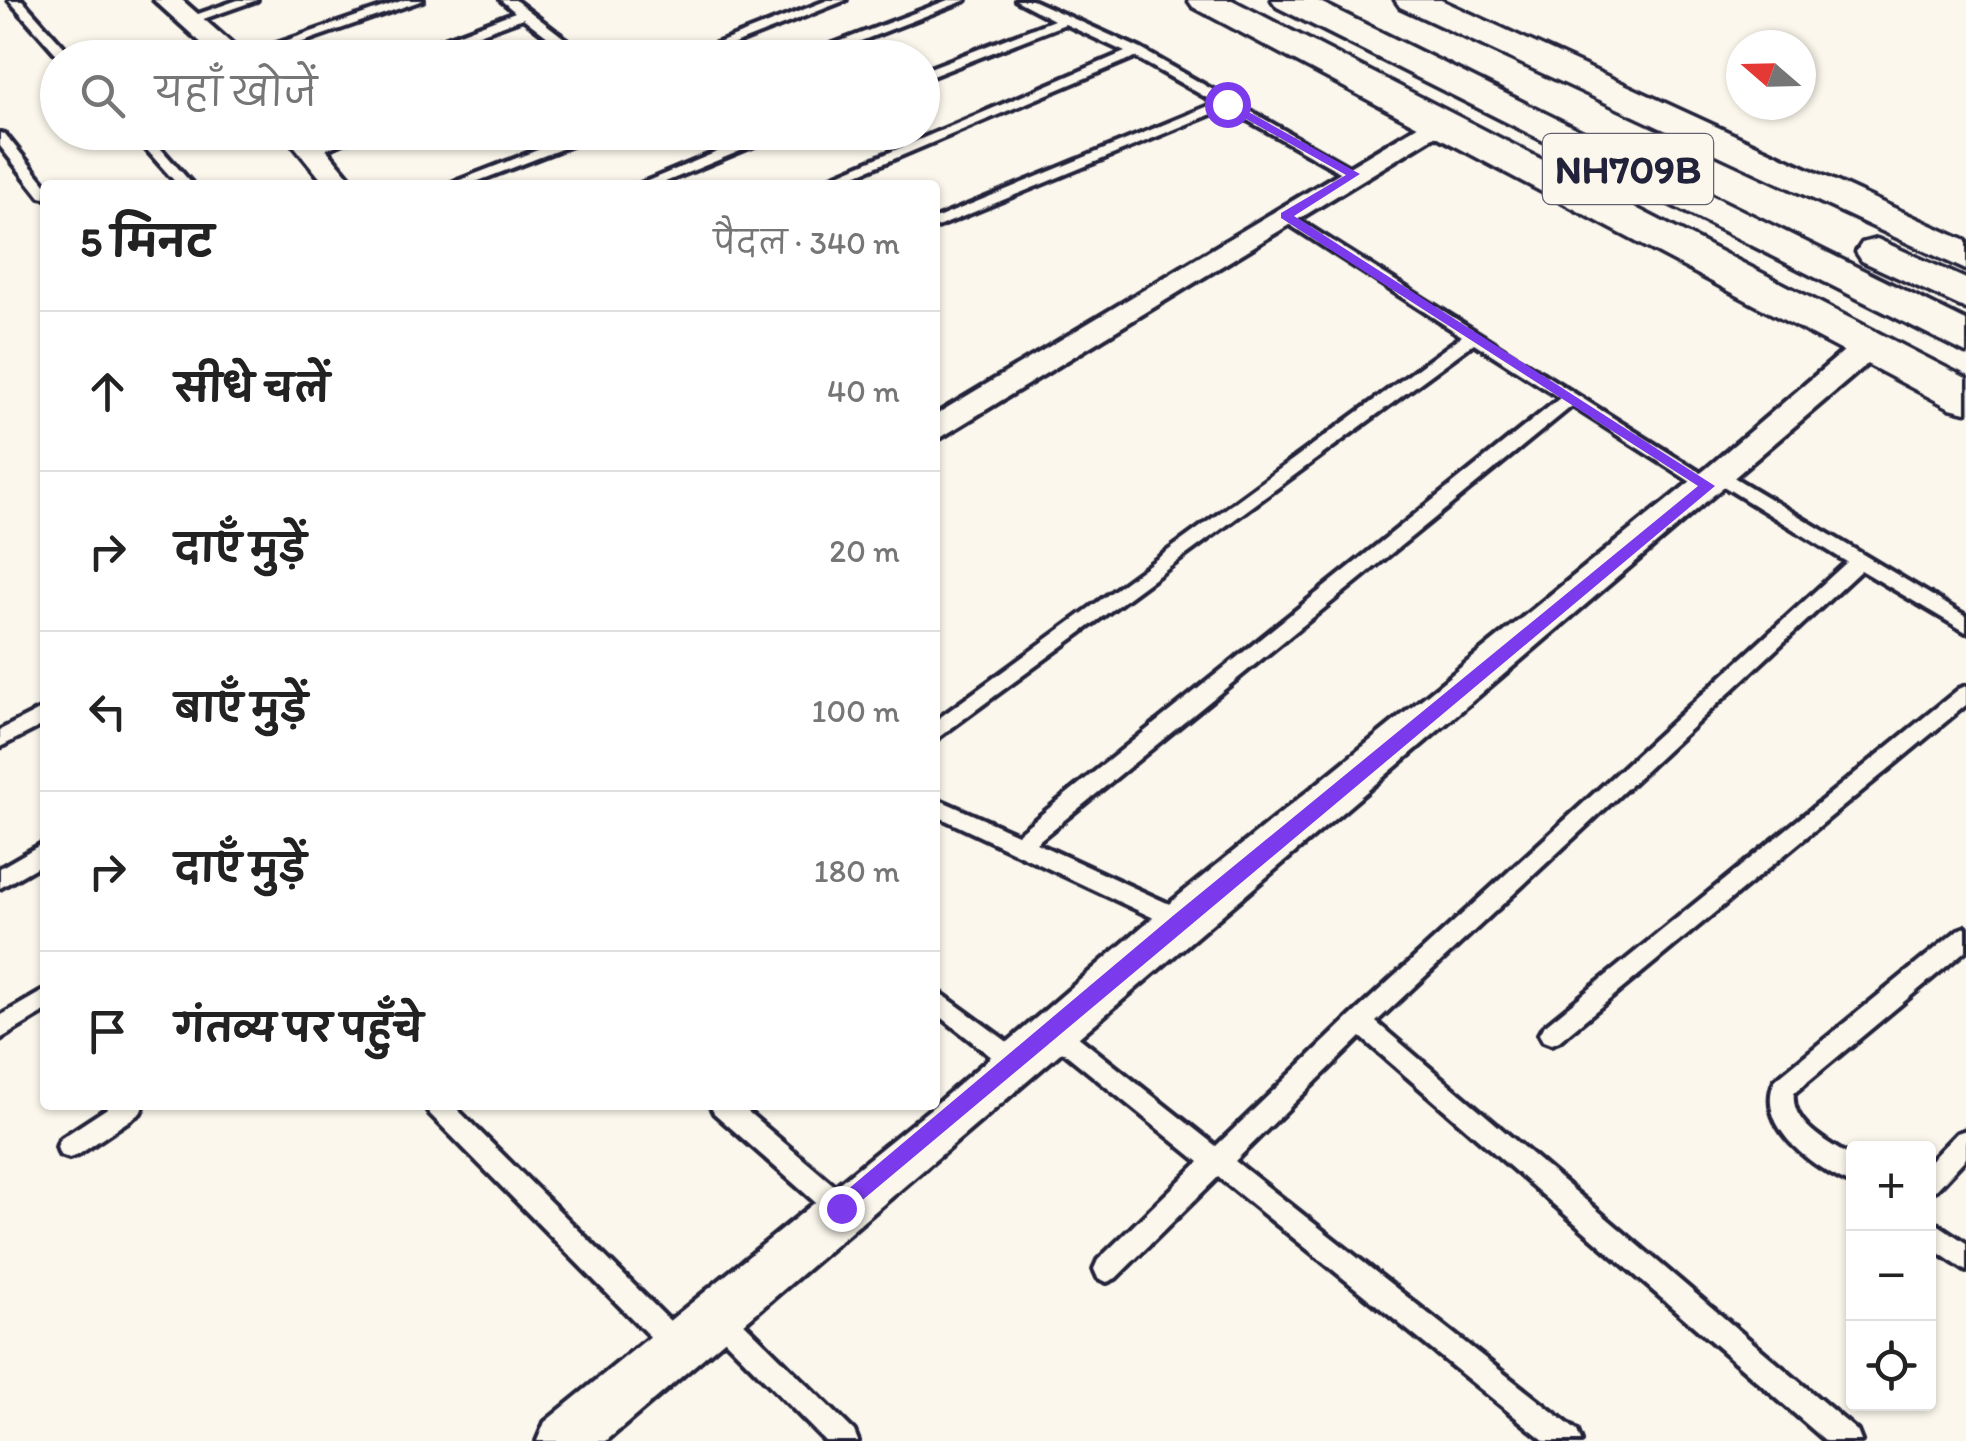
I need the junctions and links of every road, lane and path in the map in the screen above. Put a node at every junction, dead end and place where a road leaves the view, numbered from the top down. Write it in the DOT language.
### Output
graph roads {
  1 [pos="15,0"];
  2 [pos="168,0"];
  3 [pos="252,0"];
  4 [pos="416,0"];
  5 [pos="508,0"];
  6 [pos="840,0"];
  7 [pos="960,0"];
  8 [pos="1022,0"];
  9 [pos="1205,0"];
  10 [pos="1290,0"];
  11 [pos="1357,0"];
  12 [pos="1412,0"];
  13 [pos="524,12"];
  14 [pos="186,20"];
  15 [pos="1065,20"];
  16 [pos="52,40"];
  17 [pos="214,40"];
  18 [pos="294,40"];
  19 [pos="449,40"];
  20 [pos="559,40"];
  21 [pos="734,40"];
  22 [pos="852,40"];
  23 [pos="1136,52"];
  24 [pos="940,69"];
  25 [pos="1227,104"];
  26 [pos="1442,120"];
  27 [pos="940,134"];
  28 [pos="0,137"];
  29 [pos="154,150"];
  30 [pos="310,150"];
  31 [pos="549,150"];
  32 [pos="733,150"];
  33 [pos="903,150"];
  34 [pos="1354,174"];
  35 [pos="181,180"];
  36 [pos="336,180"];
  37 [pos="468,180"];
  38 [pos="658,180"];
  39 [pos="832,180"];
  40 [pos="40,188"];
  41 [pos="1286,216"];
  42 [pos="940,222"];
  43 [pos="1966,257"];
  44 [pos="1966,296"];
  45 [pos="1471,336"];
  46 [pos="1966,339"];
  47 [pos="1868,346"];
  48 [pos="1966,397"];
  49 [pos="1568,400"];
  50 [pos="940,427"];
  51 [pos="1714,481"];
  52 [pos="1860,561"];
  53 [pos="1966,625"];
  54 [pos="1966,694"];
  55 [pos="40,718"];
  56 [pos="940,728"];
  57 [pos="0,739"];
  58 [pos="940,808"];
  59 [pos="1019,845"];
  60 [pos="40,854"];
  61 [pos="0,879"];
  62 [pos="1180,920"];
  63 [pos="1966,938"];
  64 [pos="40,1003"];
  65 [pos="940,1003"];
  66 [pos="1360,1022"];
  67 [pos="0,1029"];
  68 [pos="1054,1031"];
  69 [pos="1551,1034"];
  70 [pos="1016,1062"];
  71 [pos="124,1110"];
  72 [pos="442,1110"];
  73 [pos="728,1110"];
  74 [pos="1966,1141"];
  75 [pos="69,1147"];
  76 [pos="1219,1160"];
  77 [pos="1846,1167"];
  78 [pos="1936,1173"];
  79 [pos="841,1208"];
  80 [pos="1929,1231"];
  81 [pos="1966,1258"];
  82 [pos="1107,1269"];
  83 [pos="716,1314"];
  84 [pos="677,1346"];
  85 [pos="564,1441"];
  86 [pos="844,1441"];
  87 [pos="1567,1441"];
  88 [pos="1847,1441"];
  1 -- 16 [label="lane"];
  2 -- 14 [label="street"];
  3 -- 14 [label="lane"];
  4 -- 18 [label="lane"];
  5 -- 13 [label="lane"];
  6 -- 21 [label="lane"];
  7 -- 22 [label="lane"];
  8 -- 15 [label="lane"];
  9 -- 26 [label="main road"];
  10 -- 46 [label="main road, NH709B"];
  11 -- 44 [label="main road, NH709B"];
  12 -- 43 [label="main road"];
  13 -- 19 [label="lane"];
  13 -- 20 [label="lane"];
  14 -- 17 [label="street"];
  15 -- 23 [label="lane"];
  15 -- 24 [label="lane"];
  23 -- 25 [label="lane"];
  23 -- 27 [label="lane"];
  25 -- 34 [label="lane"];
  25 -- 42 [label="lane"];
  26 -- 34 [label="street"];
  26 -- 47 [label="main road"];
  28 -- 40 [label="lane"];
  29 -- 35 [label="lane"];
  30 -- 36 [label="street"];
  31 -- 37 [label="lane"];
  32 -- 38 [label="lane"];
  33 -- 39 [label="lane"];
  34 -- 41 [label="street"];
  41 -- 45 [label="lane"];
  41 -- 50 [label="street"];
  45 -- 49 [label="lane"];
  45 -- 56 [label="lane"];
  47 -- 48 [label="main road"];
  47 -- 51 [label="street"];
  49 -- 51 [label="lane"];
  49 -- 59 [label="lane"];
  51 -- 52 [label="lane"];
  51 -- 62 [label="street"];
  52 -- 53 [label="lane"];
  52 -- 66 [label="lane"];
  54 -- 69 [label="lane"];
  55 -- 57 [label="lane"];
  58 -- 59 [label="lane"];
  59 -- 62 [label="lane"];
  60 -- 61 [label="lane"];
  62 -- 68 [label="street"];
  63 -- 77 [label="lane"];
  64 -- 67 [label="lane"];
  65 -- 70 [label="lane"];
  66 -- 76 [label="lane"];
  66 -- 88 [label="lane"];
  68 -- 70 [label="street"];
  68 -- 76 [label="lane"];
  70 -- 79 [label="street"];
  71 -- 75 [label="lane"];
  72 -- 84 [label="lane"];
  73 -- 79 [label="lane"];
  74 -- 78 [label="lane"];
  76 -- 82 [label="lane"];
  76 -- 87 [label="lane"];
  79 -- 83 [label="street"];
  80 -- 81 [label="lane"];
  83 -- 84 [label="street"];
  83 -- 86 [label="lane"];
  84 -- 85 [label="street"];
}
